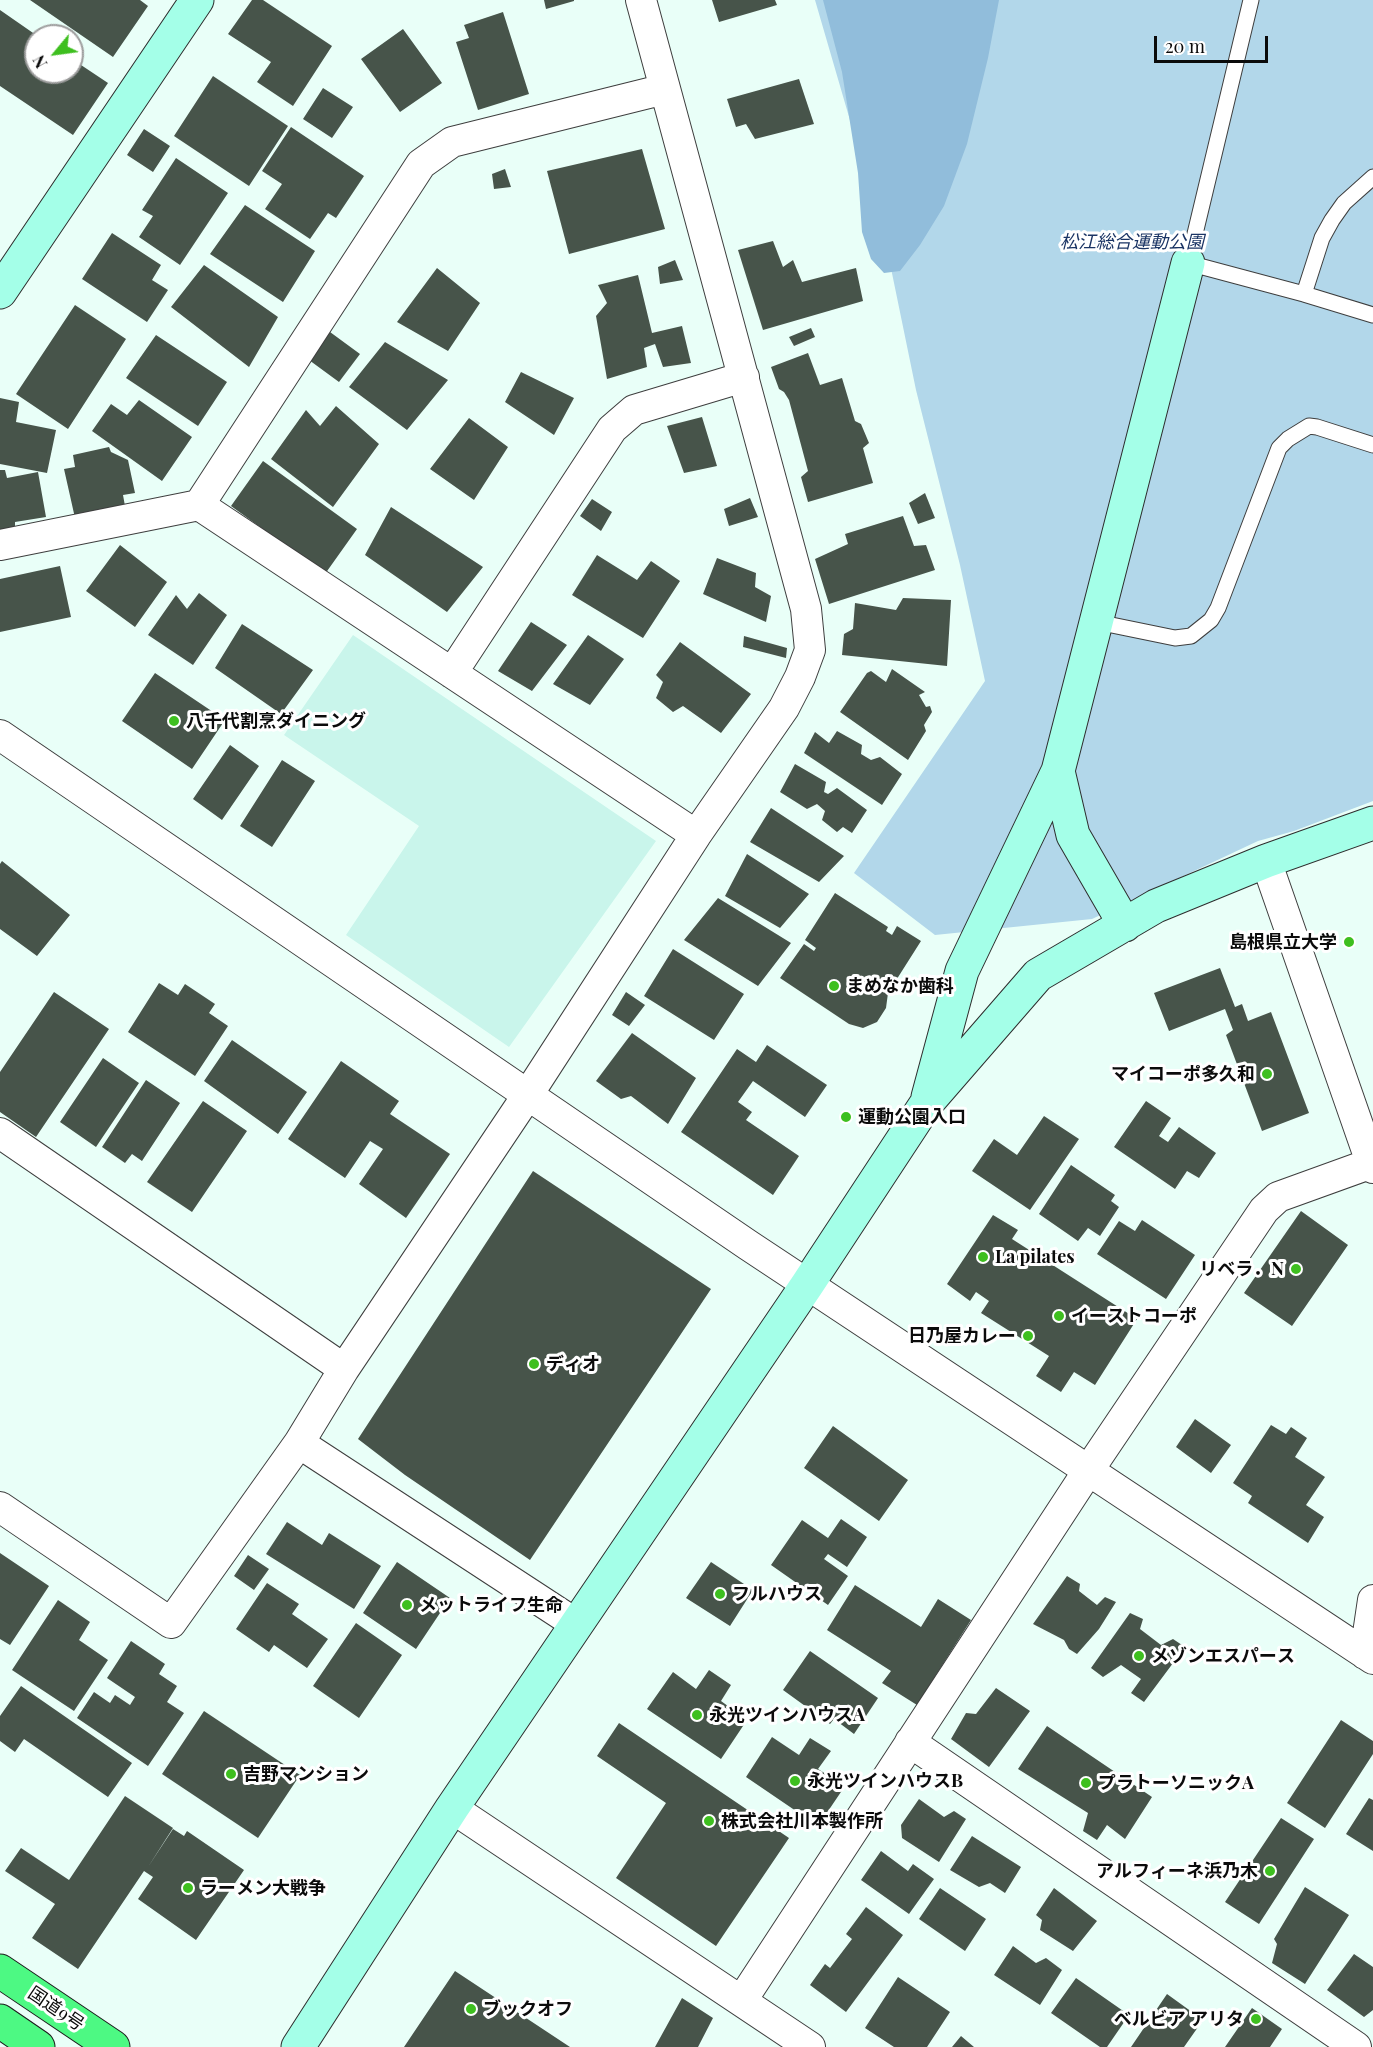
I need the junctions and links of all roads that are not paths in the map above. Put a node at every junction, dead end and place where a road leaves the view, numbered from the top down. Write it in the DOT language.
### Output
graph roads {
  1 [pos="197,0"];
  2 [pos="641,0"];
  3 [pos="1251,0"];
  4 [pos="665,89"];
  5 [pos="1373,177"];
  6 [pos="1188,263"];
  7 [pos="0,292"];
  8 [pos="1304,294"];
  9 [pos="1373,315"];
  10 [pos="744,377"];
  11 [pos="1373,445"];
  12 [pos="199,505"];
  13 [pos="0,545"];
  14 [pos="1096,622"];
  15 [pos="452,673"];
  16 [pos="0,735"];
  17 [pos="1058,771"];
  18 [pos="1373,823"];
  19 [pos="696,835"];
  20 [pos="1266,861"];
  21 [pos="1125,925"];
  22 [pos="527,1096"];
  23 [pos="926,1104"];
  24 [pos="0,1133"];
  25 [pos="1372,1163"];
  26 [pos="1373,1168"];
  27 [pos="807,1285"];
  28 [pos="344,1369"];
  29 [pos="299,1443"];
  30 [pos="1088,1471"];
  31 [pos="0,1507"];
  32 [pos="1373,1600"];
  33 [pos="576,1624"];
  34 [pos="1369,1657"];
  35 [pos="910,1742"];
  36 [pos="452,1808"];
  37 [pos="0,1971"];
  38 [pos="742,2000"];
  39 [pos="0,2021"];
  40 [pos="38,2047"];
  41 [pos="113,2047"];
  42 [pos="298,2047"];
  43 [pos="810,2047"];
  44 [pos="1356,2047"];
  1 -- 7 [label="street"];
  2 -- 4 [label="street"];
  3 -- 6 [label="lane"];
  4 -- 10 [label="street"];
  4 -- 12 [label="street"];
  5 -- 8 [label="lane"];
  6 -- 8 [label="lane"];
  6 -- 14 [label="street"];
  8 -- 9 [label="lane"];
  10 -- 15 [label="street"];
  10 -- 19 [label="street"];
  11 -- 14 [label="lane"];
  12 -- 13 [label="street"];
  12 -- 15 [label="street"];
  14 -- 17 [label="street"];
  15 -- 19 [label="street"];
  16 -- 22 [label="street"];
  17 -- 21 [label="street"];
  17 -- 23 [label="street"];
  18 -- 20 [label="street"];
  19 -- 22 [label="street"];
  20 -- 21 [label="street"];
  20 -- 25 [label="street"];
  21 -- 23 [label="street"];
  22 -- 27 [label="street"];
  22 -- 28 [label="street"];
  23 -- 27 [label="street"];
  24 -- 28 [label="street"];
  25 -- 26 [label="street"];
  25 -- 30 [label="street"];
  27 -- 30 [label="street"];
  27 -- 33 [label="street"];
  28 -- 29 [label="street"];
  29 -- 31 [label="street"];
  29 -- 33 [label="street"];
  30 -- 34 [label="street"];
  30 -- 35 [label="street"];
  32 -- 34 [label="street"];
  33 -- 36 [label="street"];
  35 -- 38 [label="street"];
  35 -- 44 [label="street"];
  36 -- 38 [label="street"];
  36 -- 42 [label="street"];
  37 -- 41 [label="highway, 国道9号"];
  38 -- 43 [label="street"];
  39 -- 40 [label="highway"];
}
